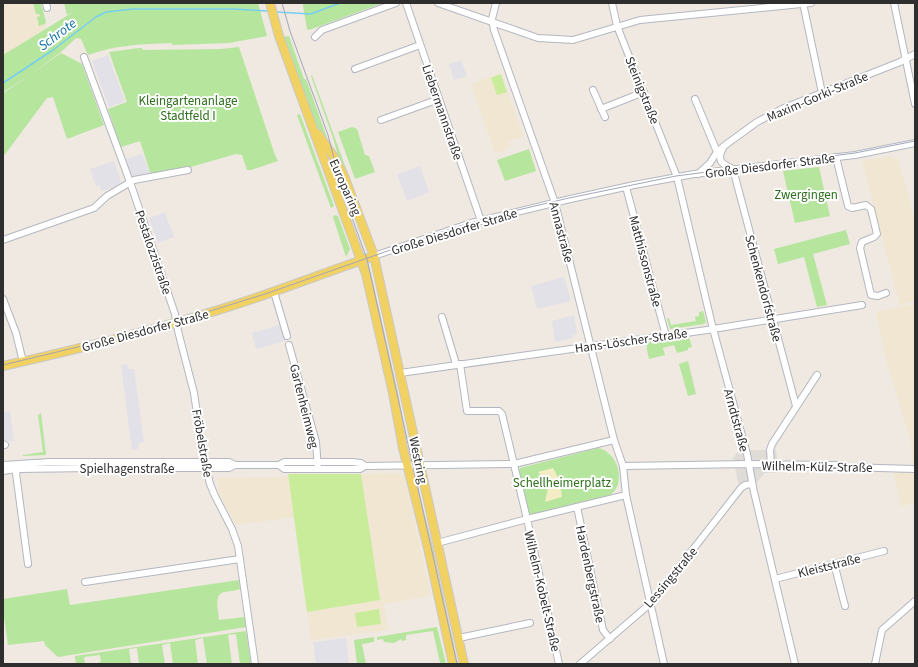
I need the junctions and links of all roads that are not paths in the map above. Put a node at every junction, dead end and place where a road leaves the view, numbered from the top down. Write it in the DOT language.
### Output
graph roads {
  1 [pos="396,3"];
  2 [pos="406,3"];
  3 [pos="438,3"];
  4 [pos="496,3"];
  5 [pos="612,3"];
  6 [pos="803,3"];
  7 [pos="812,3"];
  8 [pos="894,3"];
  9 [pos="270,4"];
  10 [pos="492,22"];
  11 [pos="617,26"];
  12 [pos="315,37"];
  13 [pos="420,44"];
  14 [pos="915,54"];
  15 [pos="84,57"];
  16 [pos="905,59"];
  17 [pos="355,69"];
  18 [pos="593,90"];
  19 [pos="644,92"];
  20 [pos="822,93"];
  21 [pos="439,99"];
  22 [pos="695,99"];
  23 [pos="915,104"];
  24 [pos="601,109"];
  25 [pos="605,117"];
  26 [pos="381,120"];
  27 [pos="311,122"];
  28 [pos="915,143"];
  29 [pos="724,146"];
  30 [pos="717,152"];
  31 [pos="836,157"];
  32 [pos="733,169"];
  33 [pos="188,170"];
  34 [pos="698,174"];
  35 [pos="677,177"];
  36 [pos="130,182"];
  37 [pos="626,187"];
  38 [pos="555,202"];
  39 [pos="481,221"];
  40 [pos="3,240"];
  41 [pos="374,256"];
  42 [pos="361,261"];
  43 [pos="274,292"];
  44 [pos="886,293"];
  45 [pos="3,299"];
  46 [pos="862,305"];
  47 [pos="442,317"];
  48 [pos="773,319"];
  49 [pos="177,322"];
  50 [pos="713,329"];
  51 [pos="287,336"];
  52 [pos="666,336"];
  53 [pos="289,345"];
  54 [pos="591,345"];
  55 [pos="24,362"];
  56 [pos="458,364"];
  57 [pos="3,366"];
  58 [pos="400,373"];
  59 [pos="817,375"];
  60 [pos="796,406"];
  61 [pos="614,440"];
  62 [pos="514,464"];
  63 [pos="748,464"];
  64 [pos="3,465"];
  65 [pos="206,465"];
  66 [pos="318,465"];
  67 [pos="408,465"];
  68 [pos="420,465"];
  69 [pos="771,465"];
  70 [pos="19,466"];
  71 [pos="623,466"];
  72 [pos="915,469"];
  73 [pos="3,471"];
  74 [pos="752,484"];
  75 [pos="626,495"];
  76 [pos="576,507"];
  77 [pos="527,519"];
  78 [pos="437,542"];
  79 [pos="884,551"];
  80 [pos="240,559"];
  81 [pos="834,563"];
  82 [pos="28,564"];
  83 [pos="775,579"];
  84 [pos="85,582"];
  85 [pos="915,601"];
  86 [pos="651,603"];
  87 [pos="845,606"];
  88 [pos="530,623"];
  89 [pos="459,638"];
  90 [pos="610,639"];
  91 [pos="255,664"];
  92 [pos="453,664"];
  93 [pos="464,664"];
  94 [pos="559,664"];
  95 [pos="580,664"];
  96 [pos="664,664"];
  97 [pos="795,664"];
  98 [pos="875,664"];
  1 -- 12 [label="street"];
  2 -- 13 [label="street, Liebermannstraße"];
  3 -- 10 [label="street"];
  4 -- 10 [label="street, Annastraße"];
  5 -- 11 [label="street, Steinigstraße"];
  6 -- 7 [label="street"];
  6 -- 11 [label="street"];
  6 -- 20 [label="street"];
  8 -- 16 [label="street"];
  9 -- 27 [label="main road, Europaring"];
  10 -- 11 [label="street"];
  10 -- 38 [label="street, Annastraße"];
  11 -- 19 [label="street, Steinigstraße"];
  13 -- 17 [label="street"];
  13 -- 21 [label="street, Liebermannstraße"];
  14 -- 16 [label="street, Maxim-Gorki-Straße"];
  15 -- 36 [label="street, Pestalozzistraße"];
  16 -- 20 [label="street, Maxim-Gorki-Straße"];
  16 -- 23 [label="street"];
  18 -- 24 [label="street"];
  19 -- 24 [label="street"];
  19 -- 35 [label="street, Steinigstraße"];
  20 -- 29 [label="street, Maxim-Gorki-Straße"];
  21 -- 26 [label="street"];
  21 -- 39 [label="street, Liebermannstraße"];
  22 -- 30 [label="street"];
  24 -- 25 [label="street"];
  27 -- 41 [label="main road, Europaring"];
  27 -- 42 [label="main road, Europaring"];
  28 -- 31 [label="street, Große Diesdorfer Straße"];
  29 -- 30 [label="street, Maxim-Gorki-Straße"];
  29 -- 32 [label="street"];
  30 -- 34 [label="street, Maxim-Gorki-Straße"];
  31 -- 32 [label="street, Große Diesdorfer Straße"];
  31 -- 44 [label="street"];
  32 -- 34 [label="street, Große Diesdorfer Straße"];
  32 -- 48 [label="street, Schenkendorfstraße"];
  33 -- 36 [label="street"];
  34 -- 35 [label="street, Große Diesdorfer Straße"];
  35 -- 37 [label="street, Große Diesdorfer Straße"];
  35 -- 50 [label="street, Arndtstraße"];
  36 -- 40 [label="street"];
  36 -- 49 [label="street, Pestalozzistraße"];
  37 -- 38 [label="street, Große Diesdorfer Straße"];
  37 -- 52 [label="street, Matthissonstraße"];
  38 -- 39 [label="street, Große Diesdorfer Straße"];
  38 -- 54 [label="street, Annastraße"];
  39 -- 41 [label="street, Große Diesdorfer Straße"];
  41 -- 42 [label="main road, Große Diesdorfer Straße"];
  41 -- 58 [label="main road, Westring"];
  42 -- 43 [label="main road, Große Diesdorfer Straße"];
  42 -- 67 [label="main road, Westring"];
  43 -- 49 [label="main road, Große Diesdorfer Straße"];
  43 -- 51 [label="street"];
  45 -- 55 [label="street"];
  46 -- 48 [label="street, Hans-Löscher-Straße"];
  47 -- 56 [label="street"];
  48 -- 50 [label="street, Hans-Löscher-Straße"];
  48 -- 60 [label="street, Schenkendorfstraße"];
  49 -- 55 [label="main road, Große Diesdorfer Straße"];
  49 -- 65 [label="street, Fröbelstraße"];
  50 -- 52 [label="street, Hans-Löscher-Straße"];
  50 -- 63 [label="street, Arndtstraße"];
  52 -- 54 [label="street, Hans-Löscher-Straße"];
  53 -- 66 [label="street, Gartenheimweg"];
  54 -- 56 [label="street, Hans-Löscher-Straße"];
  54 -- 61 [label="street, Annastraße"];
  55 -- 57 [label="main road, Große Diesdorfer Straße"];
  56 -- 58 [label="street, Hans-Löscher-Straße"];
  56 -- 62 [label="street"];
  58 -- 68 [label="main road, Westring"];
  59 -- 60 [label="street"];
  60 -- 69 [label="street"];
  61 -- 62 [label="street"];
  61 -- 71 [label="street, Annastraße"];
  62 -- 68 [label="street, Spielhagenstraße"];
  62 -- 77 [label="street"];
  63 -- 69 [label="street, Wilhelm-Külz-Straße"];
  63 -- 71 [label="street, Wilhelm-Külz-Straße"];
  63 -- 74 [label="street, Arndtstraße"];
  64 -- 70 [label="street, Spielhagenstraße"];
  65 -- 66 [label="street, Spielhagenstraße"];
  65 -- 70 [label="street, Spielhagenstraße"];
  65 -- 80 [label="street, Fröbelstraße"];
  66 -- 67 [label="street, Spielhagenstraße"];
  67 -- 68 [label="street, Spielhagenstraße"];
  67 -- 92 [label="main road, Westring"];
  68 -- 78 [label="main road, Westring"];
  69 -- 72 [label="street, Wilhelm-Külz-Straße"];
  70 -- 73 [label="street, Spielhagenstraße"];
  70 -- 82 [label="street"];
  71 -- 75 [label="street, Annastraße"];
  74 -- 83 [label="street, Arndtstraße"];
  74 -- 86 [label="street, Lessingstraße"];
  75 -- 76 [label="street"];
  75 -- 86 [label="street, Annastraße"];
  76 -- 77 [label="street"];
  76 -- 90 [label="street, Hardenbergstraße"];
  77 -- 78 [label="street"];
  77 -- 94 [label="street, Wilhelm-Kobelt-Straße"];
  78 -- 89 [label="main road, Westring"];
  79 -- 81 [label="street, Kleiststraße"];
  80 -- 84 [label="street"];
  80 -- 91 [label="street, Fröbelstraße"];
  81 -- 83 [label="street, Kleiststraße"];
  81 -- 87 [label="street"];
  83 -- 97 [label="street, Arndtstraße"];
  85 -- 98 [label="street"];
  86 -- 90 [label="street, Lessingstraße"];
  86 -- 96 [label="street, Annastraße"];
  88 -- 89 [label="street"];
  89 -- 93 [label="main road, Westring"];
  90 -- 95 [label="street, Lessingstraße"];
}
